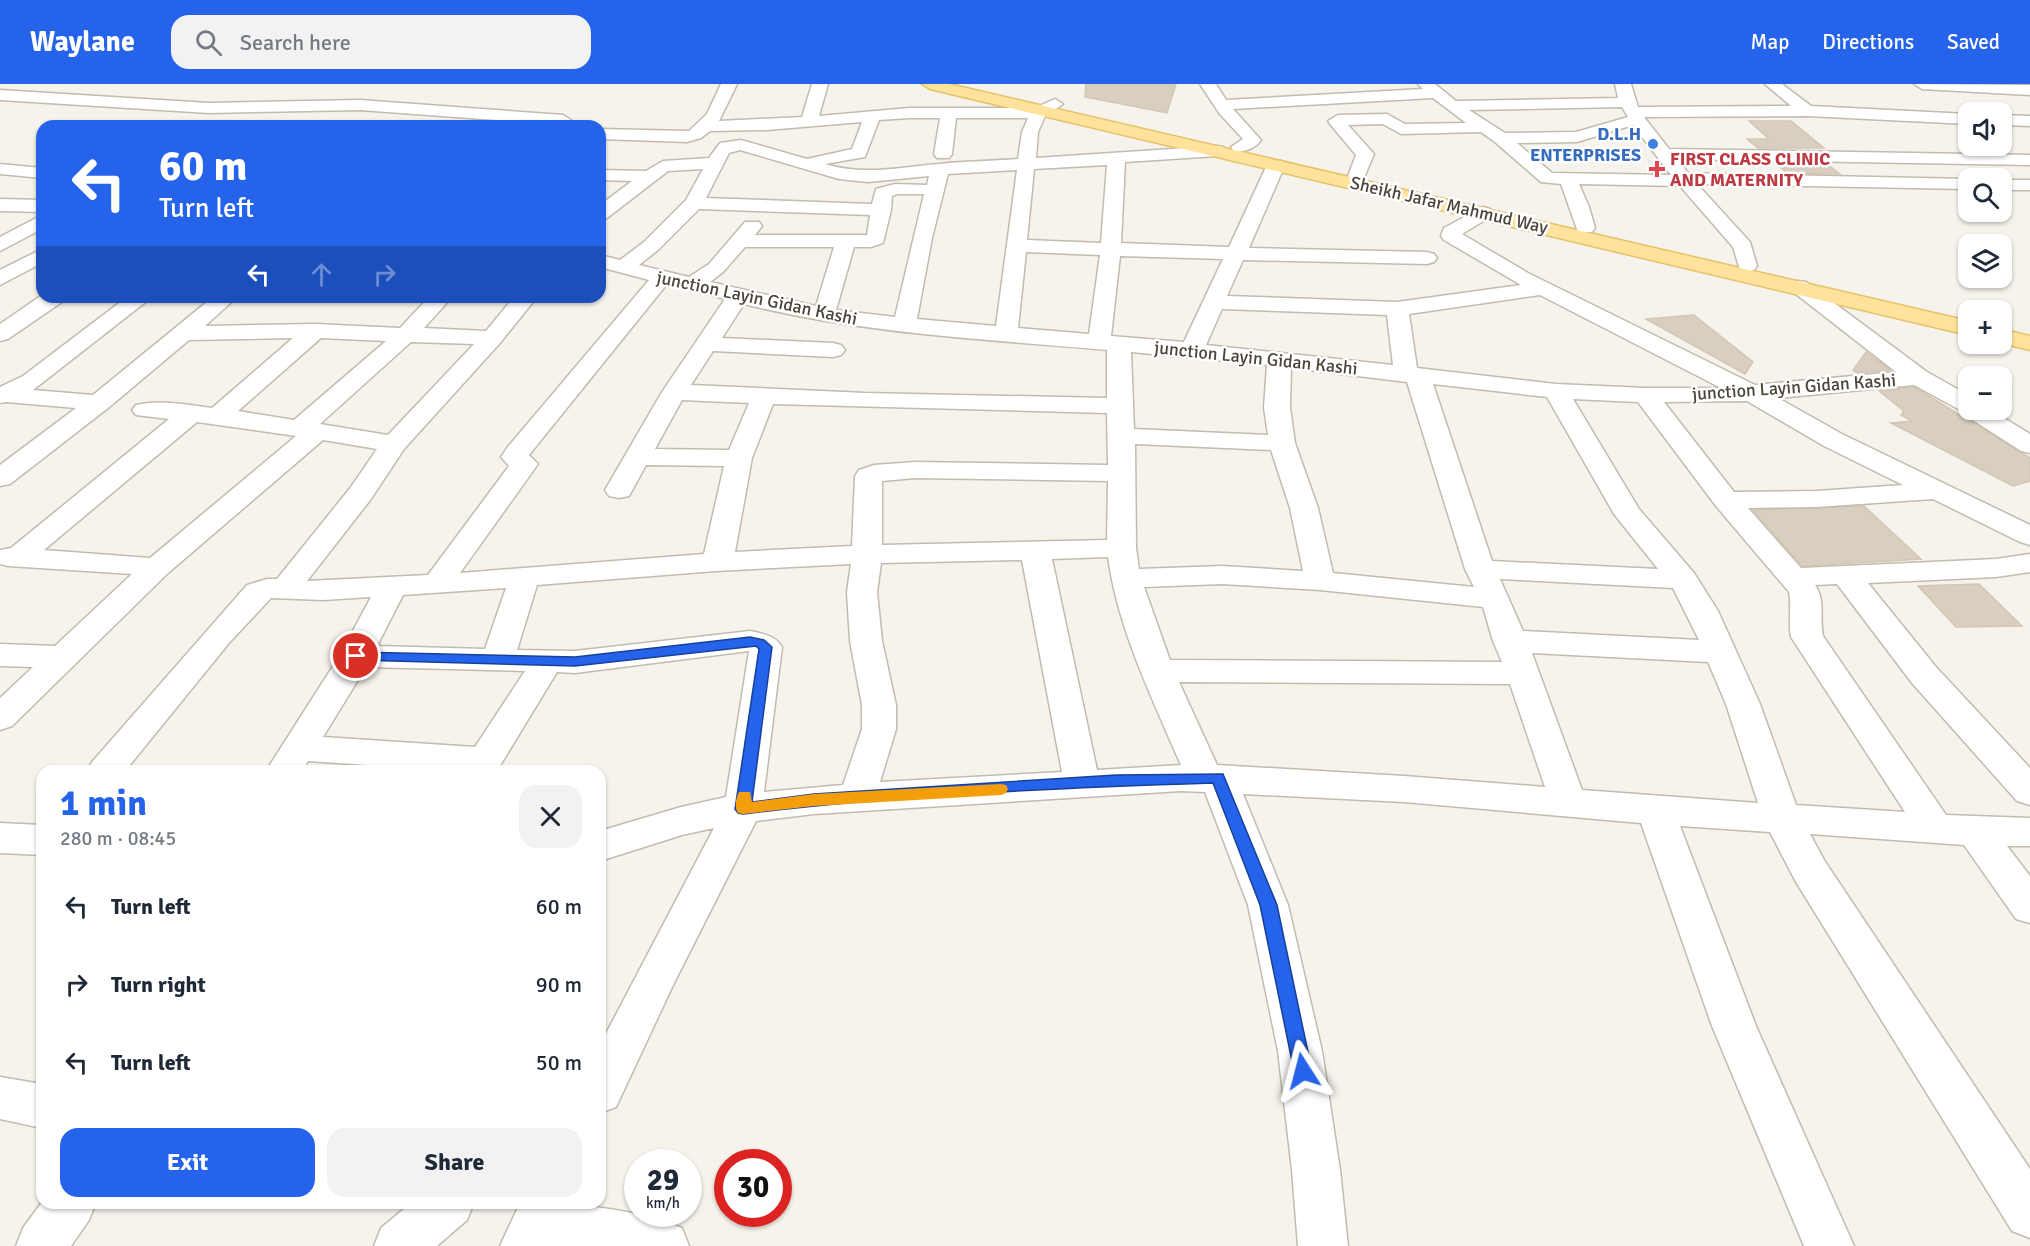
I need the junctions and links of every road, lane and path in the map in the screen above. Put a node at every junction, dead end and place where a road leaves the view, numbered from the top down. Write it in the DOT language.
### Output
graph roads {
  1 [pos="102,84"];
  2 [pos="729,84"];
  3 [pos="820,84"];
  4 [pos="930,84"];
  5 [pos="969,84"];
  6 [pos="1208,84"];
  7 [pos="1283,84"];
  8 [pos="1359,84"];
  9 [pos="1773,84"];
  10 [pos="1454,87"];
  11 [pos="1916,87"];
  12 [pos="2004,87"];
  13 [pos="1431,88"];
  14 [pos="2030,90"];
  15 [pos="299,93"];
  16 [pos="455,93"];
  17 [pos="0,94"];
  18 [pos="1371,96"];
  19 [pos="30,97"];
  20 [pos="56,99"];
  21 [pos="1298,100"];
  22 [pos="2030,104"];
  23 [pos="132,105"];
  24 [pos="1222,105"];
  25 [pos="1452,106"];
  26 [pos="310,107"];
  27 [pos="210,108"];
  28 [pos="1045,109"];
  29 [pos="0,110"];
  30 [pos="440,110"];
  31 [pos="1634,110"];
  32 [pos="1807,111"];
  33 [pos="949,113"];
  34 [pos="872,116"];
  35 [pos="105,117"];
  36 [pos="1958,117"];
  37 [pos="1958,118"];
  38 [pos="186,120"];
  39 [pos="317,120"];
  40 [pos="563,120"];
  41 [pos="2012,120"];
  42 [pos="2030,121"];
  43 [pos="809,122"];
  44 [pos="708,126"];
  45 [pos="1486,128"];
  46 [pos="1671,132"];
  47 [pos="606,134"];
  48 [pos="618,135"];
  49 [pos="2012,136"];
  50 [pos="2030,137"];
  51 [pos="1501,138"];
  52 [pos="606,146"];
  53 [pos="1240,147"];
  54 [pos="1217,151"];
  55 [pos="1662,154"];
  56 [pos="1116,159"];
  57 [pos="2022,160"];
  58 [pos="942,161"];
  59 [pos="802,162"];
  60 [pos="717,164"];
  61 [pos="1026,164"];
  62 [pos="1276,165"];
  63 [pos="0,169"];
  64 [pos="2030,170"];
  65 [pos="36,172"];
  66 [pos="36,174"];
  67 [pos="606,175"];
  68 [pos="650,176"];
  69 [pos="1357,176"];
  70 [pos="1568,180"];
  71 [pos="1683,180"];
  72 [pos="1958,184"];
  73 [pos="2012,185"];
  74 [pos="2030,185"];
  75 [pos="0,188"];
  76 [pos="935,189"];
  77 [pos="694,203"];
  78 [pos="36,206"];
  79 [pos="769,206"];
  80 [pos="6,208"];
  81 [pos="606,209"];
  82 [pos="882,210"];
  83 [pos="1483,213"];
  84 [pos="36,224"];
  85 [pos="1585,228"];
  86 [pos="1451,236"];
  87 [pos="739,241"];
  88 [pos="845,243"];
  89 [pos="0,245"];
  90 [pos="1017,246"];
  91 [pos="1111,248"];
  92 [pos="1237,253"];
  93 [pos="36,258"];
  94 [pos="606,263"];
  95 [pos="1747,266"];
  96 [pos="623,267"];
  97 [pos="1435,271"];
  98 [pos="662,278"];
  99 [pos="0,279"];
  100 [pos="692,285"];
  101 [pos="1798,287"];
  102 [pos="1545,288"];
  103 [pos="738,296"];
  104 [pos="1460,301"];
  105 [pos="1214,302"];
  106 [pos="45,303"];
  107 [pos="133,303"];
  108 [pos="219,303"];
  109 [pos="436,303"];
  110 [pos="521,303"];
  111 [pos="1397,309"];
  112 [pos="1958,315"];
  113 [pos="834,317"];
  114 [pos="904,326"];
  115 [pos="1958,326"];
  116 [pos="2012,328"];
  117 [pos="315,331"];
  118 [pos="2030,332"];
  119 [pos="184,333"];
  120 [pos="0,334"];
  121 [pos="408,334"];
  122 [pos="1006,334"];
  123 [pos="492,338"];
  124 [pos="2012,339"];
  125 [pos="1109,343"];
  126 [pos="2030,343"];
  127 [pos="706,344"];
  128 [pos="1192,350"];
  129 [pos="1279,360"];
  130 [pos="825,374"];
  131 [pos="1411,376"];
  132 [pos="1918,377"];
  133 [pos="1556,391"];
  134 [pos="674,392"];
  135 [pos="1751,393"];
  136 [pos="1,395"];
  137 [pos="1644,395"];
  138 [pos="764,396"];
  139 [pos="1958,399"];
  140 [pos="99,403"];
  141 [pos="1119,406"];
  142 [pos="145,410"];
  143 [pos="206,414"];
  144 [pos="1990,420"];
  145 [pos="308,430"];
  146 [pos="1122,436"];
  147 [pos="1282,442"];
  148 [pos="394,444"];
  149 [pos="2030,445"];
  150 [pos="637,457"];
  151 [pos="739,458"];
  152 [pos="1121,473"];
  153 [pos="0,478"];
  154 [pos="619,490"];
  155 [pos="1934,491"];
  156 [pos="1726,500"];
  157 [pos="2030,536"];
  158 [pos="1121,548"];
  159 [pos="1035,551"];
  160 [pos="867,554"];
  161 [pos="9,557"];
  162 [pos="716,562"];
  163 [pos="2030,563"];
  164 [pos="157,567"];
  165 [pos="1480,569"];
  166 [pos="1846,575"];
  167 [pos="1793,577"];
  168 [pos="524,578"];
  169 [pos="1126,579"];
  170 [pos="1683,579"];
  171 [pos="1320,581"];
  172 [pos="437,584"];
  173 [pos="392,587"];
  174 [pos="285,589"];
  175 [pos="1495,599"];
  176 [pos="1509,641"];
  177 [pos="1720,652"];
  178 [pos="0,655"];
  179 [pos="356,656"];
  180 [pos="65,657"];
  181 [pos="498,660"];
  182 [pos="549,661"];
  183 [pos="1157,671"];
  184 [pos="1522,673"];
  185 [pos="0,718"];
  186 [pos="292,760"];
  187 [pos="110,765"];
  188 [pos="450,765"];
  189 [pos="483,765"];
  190 [pos="1211,778"];
  191 [pos="1082,783"];
  192 [pos="2030,791"];
  193 [pos="857,798"];
  194 [pos="1568,802"];
  195 [pos="743,809"];
  196 [pos="1654,810"];
  197 [pos="1782,818"];
  198 [pos="1935,828"];
  199 [pos="1975,831"];
  200 [pos="2030,832"];
  201 [pos="0,838"];
  202 [pos="36,840"];
  203 [pos="606,844"];
  204 [pos="2030,907"];
  205 [pos="606,1080"];
  206 [pos="67,1209"];
  207 [pos="441,1209"];
  208 [pos="2030,1213"];
  209 [pos="536,1224"];
  210 [pos="41,1246"];
  211 [pos="399,1246"];
  212 [pos="664,1246"];
  213 [pos="1323,1246"];
  214 [pos="1829,1246"];
  1 -- 20 [label="street"];
  2 -- 44 [label="street"];
  3 -- 43 [label="street"];
  4 -- 28 [label="main road, Sheikh Jafar Mahmud Way"];
  5 -- 28 [label="main road, Sheikh Jafar Mahmud Way"];
  6 -- 24 [label="street"];
  7 -- 21 [label="street"];
  8 -- 18 [label="street"];
  9 -- 32 [label="street"];
  10 -- 13 [label="street"];
  11 -- 12 [label="street"];
  11 -- 36 [label="street"];
  12 -- 14 [label="street"];
  12 -- 22 [label="street"];
  13 -- 18 [label="street"];
  13 -- 25 [label="street"];
  15 -- 26 [label="street"];
  16 -- 30 [label="street"];
  17 -- 19 [label="street"];
  18 -- 21 [label="street"];
  19 -- 20 [label="street"];
  19 -- 29 [label="street"];
  20 -- 23 [label="street"];
  21 -- 24 [label="street"];
  23 -- 27 [label="street"];
  23 -- 35 [label="street"];
  24 -- 53 [label="street"];
  25 -- 31 [label="street"];
  25 -- 45 [label="street"];
  26 -- 27 [label="street"];
  26 -- 30 [label="street"];
  26 -- 39 [label="street"];
  27 -- 38 [label="street"];
  28 -- 33 [label="street"];
  28 -- 53 [label="main road, Sheikh Jafar Mahmud Way"];
  28 -- 54 [label="main road, Sheikh Jafar Mahmud Way"];
  28 -- 61 [label="street"];
  30 -- 40 [label="street"];
  31 -- 32 [label="street"];
  31 -- 46 [label="street"];
  31 -- 51 [label="street"];
  31 -- 55 [label="street"];
  32 -- 37 [label="street"];
  33 -- 34 [label="street"];
  33 -- 58 [label="street"];
  34 -- 43 [label="street"];
  34 -- 59 [label="street"];
  41 -- 42 [label="street"];
  43 -- 44 [label="street"];
  44 -- 48 [label="street"];
  45 -- 51 [label="street"];
  45 -- 69 [label="street"];
  47 -- 48 [label="street"];
  48 -- 52 [label="street"];
  49 -- 50 [label="street"];
  51 -- 70 [label="street"];
  53 -- 69 [label="main road, Sheikh Jafar Mahmud Way"];
  54 -- 56 [label="street"];
  54 -- 62 [label="main road, Sheikh Jafar Mahmud Way"];
  55 -- 57 [label="street"];
  55 -- 71 [label="street"];
  56 -- 61 [label="street"];
  56 -- 91 [label="street"];
  57 -- 64 [label="street"];
  58 -- 59 [label="street"];
  58 -- 61 [label="street"];
  58 -- 76 [label="street"];
  59 -- 60 [label="street"];
  60 -- 68 [label="street"];
  60 -- 77 [label="street"];
  61 -- 90 [label="street"];
  62 -- 83 [label="main road, Sheikh Jafar Mahmud Way"];
  62 -- 92 [label="street"];
  63 -- 65 [label="street"];
  66 -- 75 [label="street"];
  67 -- 68 [label="street"];
  68 -- 81 [label="street"];
  69 -- 85 [label="main road, Sheikh Jafar Mahmud Way"];
  70 -- 71 [label="street"];
  70 -- 85 [label="street"];
  71 -- 72 [label="street"];
  71 -- 95 [label="street"];
  73 -- 74 [label="street"];
  76 -- 82 [label="street"];
  76 -- 114 [label="street"];
  77 -- 79 [label="street"];
  77 -- 96 [label="street"];
  78 -- 80 [label="street"];
  79 -- 82 [label="street"];
  79 -- 87 [label="street"];
  82 -- 88 [label="street"];
  83 -- 86 [label="street"];
  83 -- 101 [label="main road, Sheikh Jafar Mahmud Way"];
  84 -- 89 [label="street"];
  85 -- 95 [label="main road, Sheikh Jafar Mahmud Way"];
  86 -- 97 [label="street"];
  86 -- 102 [label="street"];
  87 -- 88 [label="street"];
  87 -- 100 [label="street"];
  88 -- 113 [label="street"];
  90 -- 91 [label="street"];
  90 -- 122 [label="street"];
  91 -- 92 [label="street"];
  91 -- 125 [label="street"];
  92 -- 97 [label="street"];
  92 -- 105 [label="street"];
  93 -- 99 [label="street"];
  94 -- 96 [label="street, junction Layin Gidan Kashi"];
  95 -- 112 [label="main road, Sheikh Jafar Mahmud Way"];
  96 -- 98 [label="street, junction Layin Gidan Kashi"];
  97 -- 104 [label="street"];
  98 -- 100 [label="street, junction Layin Gidan Kashi"];
  98 -- 172 [label="street"];
  100 -- 103 [label="street, junction Layin Gidan Kashi"];
  101 -- 115 [label="main road, Sheikh Jafar Mahmud Way"];
  101 -- 132 [label="street"];
  102 -- 104 [label="street"];
  102 -- 135 [label="street"];
  103 -- 113 [label="street, junction Layin Gidan Kashi"];
  103 -- 127 [label="street"];
  104 -- 111 [label="street"];
  105 -- 111 [label="street"];
  105 -- 128 [label="street"];
  106 -- 120 [label="street"];
  107 -- 136 [label="street"];
  108 -- 119 [label="street"];
  109 -- 121 [label="street"];
  110 -- 123 [label="street"];
  111 -- 131 [label="street"];
  113 -- 114 [label="street, junction Layin Gidan Kashi"];
  113 -- 130 [label="street"];
  114 -- 122 [label="street, junction Layin Gidan Kashi"];
  116 -- 118 [label="main road"];
  117 -- 119 [label="street"];
  117 -- 121 [label="street"];
  117 -- 143 [label="street"];
  119 -- 140 [label="street"];
  121 -- 123 [label="street"];
  121 -- 145 [label="street"];
  122 -- 125 [label="street, junction Layin Gidan Kashi"];
  123 -- 148 [label="street"];
  124 -- 126 [label="main road"];
  125 -- 128 [label="street, junction Layin Gidan Kashi"];
  125 -- 141 [label="street"];
  127 -- 130 [label="street"];
  127 -- 134 [label="street"];
  128 -- 129 [label="street, junction Layin Gidan Kashi"];
  129 -- 131 [label="street, junction Layin Gidan Kashi"];
  129 -- 147 [label="street"];
  130 -- 138 [label="street"];
  130 -- 141 [label="street"];
  131 -- 133 [label="street, junction Layin Gidan Kashi"];
  131 -- 165 [label="street"];
  132 -- 135 [label="street, junction Layin Gidan Kashi"];
  132 -- 139 [label="street"];
  133 -- 137 [label="street, junction Layin Gidan Kashi"];
  133 -- 170 [label="street"];
  134 -- 138 [label="street"];
  134 -- 150 [label="street"];
  135 -- 137 [label="street, junction Layin Gidan Kashi"];
  135 -- 155 [label="street"];
  136 -- 140 [label="street"];
  137 -- 156 [label="street"];
  138 -- 151 [label="street"];
  140 -- 153 [label="street"];
  141 -- 146 [label="street"];
  142 -- 143 [label="street"];
  143 -- 145 [label="street"];
  143 -- 161 [label="street"];
  144 -- 149 [label="street"];
  145 -- 148 [label="street"];
  145 -- 164 [label="street"];
  146 -- 147 [label="street"];
  146 -- 152 [label="street"];
  147 -- 171 [label="street"];
  148 -- 174 [label="street"];
  150 -- 151 [label="street"];
  150 -- 154 [label="street"];
  151 -- 162 [label="street"];
  152 -- 158 [label="street"];
  152 -- 160 [label="street"];
  155 -- 156 [label="street"];
  155 -- 157 [label="street"];
  156 -- 167 [label="street"];
  158 -- 159 [label="street"];
  158 -- 169 [label="street"];
  159 -- 160 [label="street"];
  159 -- 191 [label="street"];
  160 -- 162 [label="street"];
  160 -- 193 [label="street"];
  161 -- 164 [label="street"];
  162 -- 168 [label="street"];
  163 -- 166 [label="street"];
  164 -- 180 [label="street"];
  165 -- 170 [label="street"];
  165 -- 175 [label="street"];
  166 -- 167 [label="street"];
  166 -- 192 [label="street"];
  167 -- 198 [label="street"];
  168 -- 172 [label="street"];
  168 -- 181 [label="street"];
  169 -- 171 [label="street"];
  169 -- 183 [label="street"];
  170 -- 177 [label="street"];
  171 -- 175 [label="street"];
  172 -- 173 [label="street"];
  173 -- 174 [label="street"];
  173 -- 179 [label="street"];
  174 -- 187 [label="street"];
  175 -- 176 [label="street"];
  176 -- 177 [label="street"];
  176 -- 184 [label="street"];
  177 -- 197 [label="street"];
  178 -- 180 [label="street"];
  179 -- 181 [label="street"];
  179 -- 186 [label="street"];
  180 -- 185 [label="street"];
  181 -- 182 [label="street"];
  182 -- 189 [label="street"];
  182 -- 195 [label="street"];
  183 -- 184 [label="street"];
  183 -- 190 [label="street"];
  184 -- 194 [label="street"];
  186 -- 188 [label="street"];
  190 -- 191 [label="street"];
  190 -- 194 [label="street"];
  190 -- 213 [label="street"];
  191 -- 193 [label="street"];
  193 -- 195 [label="street"];
  194 -- 196 [label="street"];
  195 -- 203 [label="street"];
  195 -- 205 [label="street"];
  196 -- 197 [label="street"];
  196 -- 214 [label="street"];
  197 -- 198 [label="street"];
  197 -- 208 [label="street"];
  198 -- 199 [label="street"];
  199 -- 200 [label="street"];
  199 -- 204 [label="street"];
  201 -- 202 [label="street"];
  206 -- 210 [label="street"];
  207 -- 211 [label="street"];
  209 -- 212 [label="street"];
}
